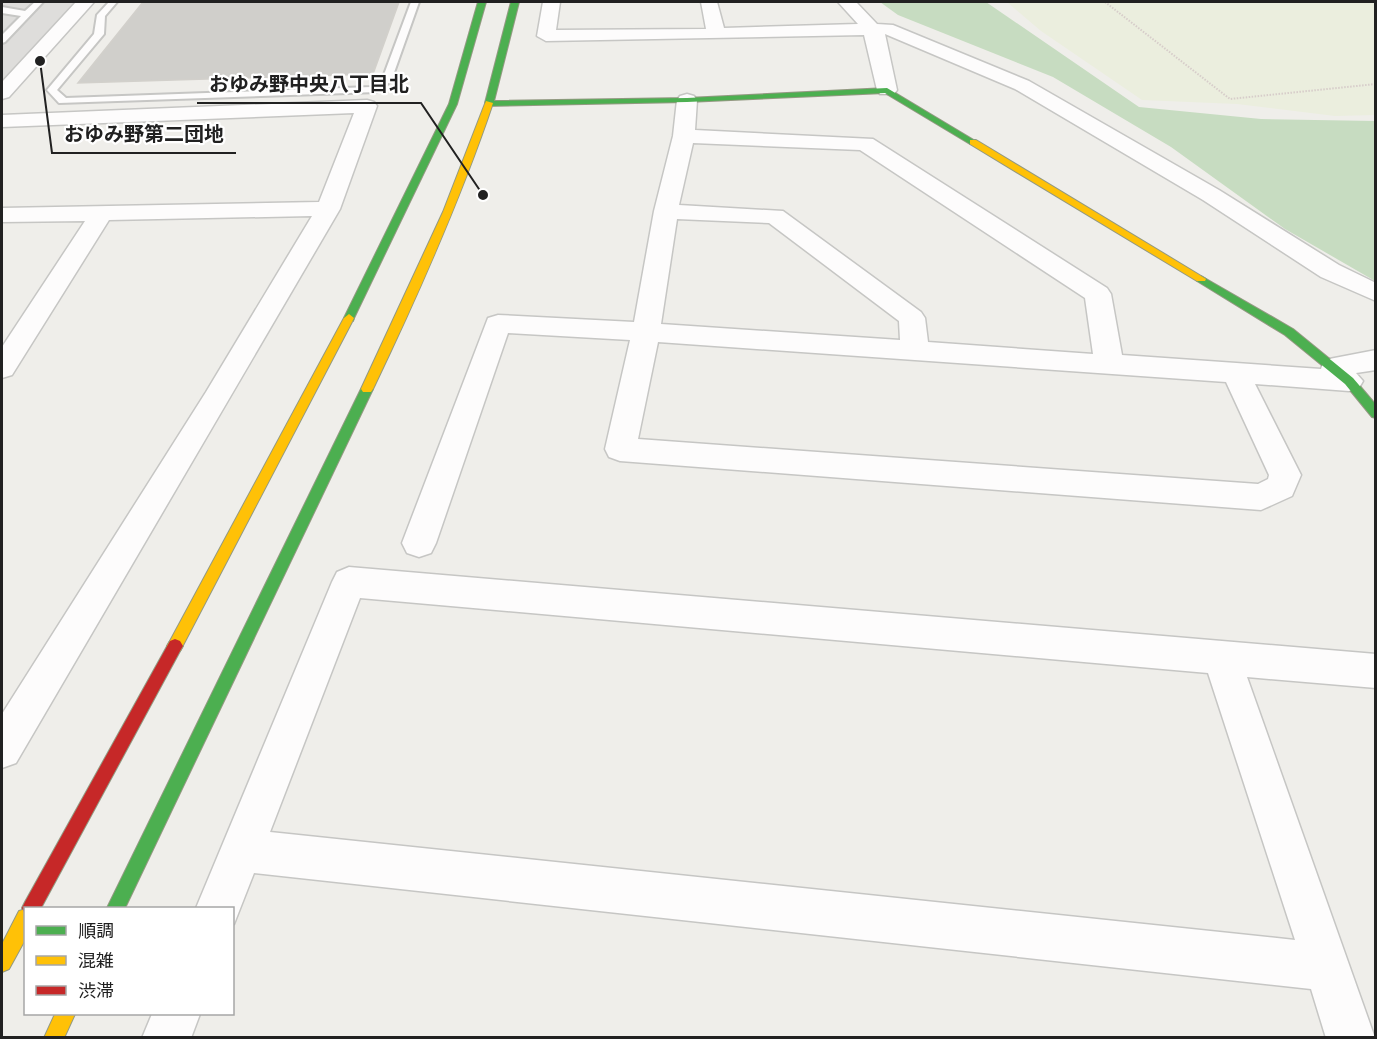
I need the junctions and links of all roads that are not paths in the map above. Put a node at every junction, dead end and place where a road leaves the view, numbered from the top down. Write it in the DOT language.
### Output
graph roads {
  1 [pos="39,2"];
  2 [pos="85,2"];
  3 [pos="113,2"];
  4 [pos="415,2"];
  5 [pos="482,2"];
  6 [pos="515,2"];
  7 [pos="551,2"];
  8 [pos="709,2"];
  9 [pos="846,2"];
  10 [pos="2,10"];
  11 [pos="27,14"];
  12 [pos="872,29"];
  13 [pos="716,34"];
  14 [pos="2,40"];
  15 [pos="3,90"];
  16 [pos="887,90"];
  17 [pos="687,100"];
  18 [pos="489,104"];
  19 [pos="2,121"];
  20 [pos="684,136"];
  21 [pos="328,209"];
  22 [pos="666,211"];
  23 [pos="102,213"];
  24 [pos="2,215"];
  25 [pos="1376,293"];
  26 [pos="646,332"];
  27 [pos="915,351"];
  28 [pos="1376,360"];
  29 [pos="1109,364"];
  30 [pos="2,368"];
  31 [pos="1236,374"];
  32 [pos="1342,374"];
  33 [pos="1376,414"];
  34 [pos="419,543"];
  35 [pos="1222,659"];
  36 [pos="1376,671"];
  37 [pos="2,749"];
  38 [pos="241,850"];
  39 [pos="32,907"];
  40 [pos="117,907"];
  41 [pos="219,907"];
  42 [pos="24,922"];
  43 [pos="2,962"];
  44 [pos="1327,968"];
  45 [pos="65,1015"];
  46 [pos="176,1015"];
  47 [pos="54,1038"];
  48 [pos="166,1038"];
  49 [pos="1351,1038"];
  1 -- 11 [label="lane"];
  2 -- 15 [label="street"];
  3 -- 4 [label="lane"];
  5 -- 39 [label="street"];
  6 -- 18 [label="street"];
  7 -- 13 [label="street"];
  8 -- 13 [label="street"];
  9 -- 12 [label="street"];
  10 -- 11 [label="lane"];
  11 -- 14 [label="lane"];
  12 -- 13 [label="street"];
  12 -- 16 [label="street"];
  12 -- 25 [label="street"];
  16 -- 17 [label="street"];
  16 -- 32 [label="street"];
  17 -- 18 [label="street"];
  17 -- 20 [label="street"];
  18 -- 40 [label="street"];
  19 -- 21 [label="street"];
  20 -- 22 [label="street"];
  20 -- 29 [label="street"];
  21 -- 23 [label="street"];
  21 -- 37 [label="street"];
  22 -- 26 [label="street"];
  22 -- 27 [label="street"];
  23 -- 24 [label="street"];
  23 -- 30 [label="street"];
  26 -- 27 [label="street"];
  26 -- 31 [label="street"];
  26 -- 34 [label="street"];
  27 -- 29 [label="street"];
  28 -- 32 [label="street"];
  29 -- 31 [label="street"];
  31 -- 32 [label="street"];
  32 -- 33 [label="street"];
  35 -- 36 [label="street"];
  35 -- 38 [label="street"];
  35 -- 44 [label="street"];
  38 -- 41 [label="street"];
  38 -- 44 [label="street"];
  42 -- 43 [label="street"];
  44 -- 49 [label="street"];
  45 -- 47 [label="street"];
  46 -- 48 [label="street"];
}
